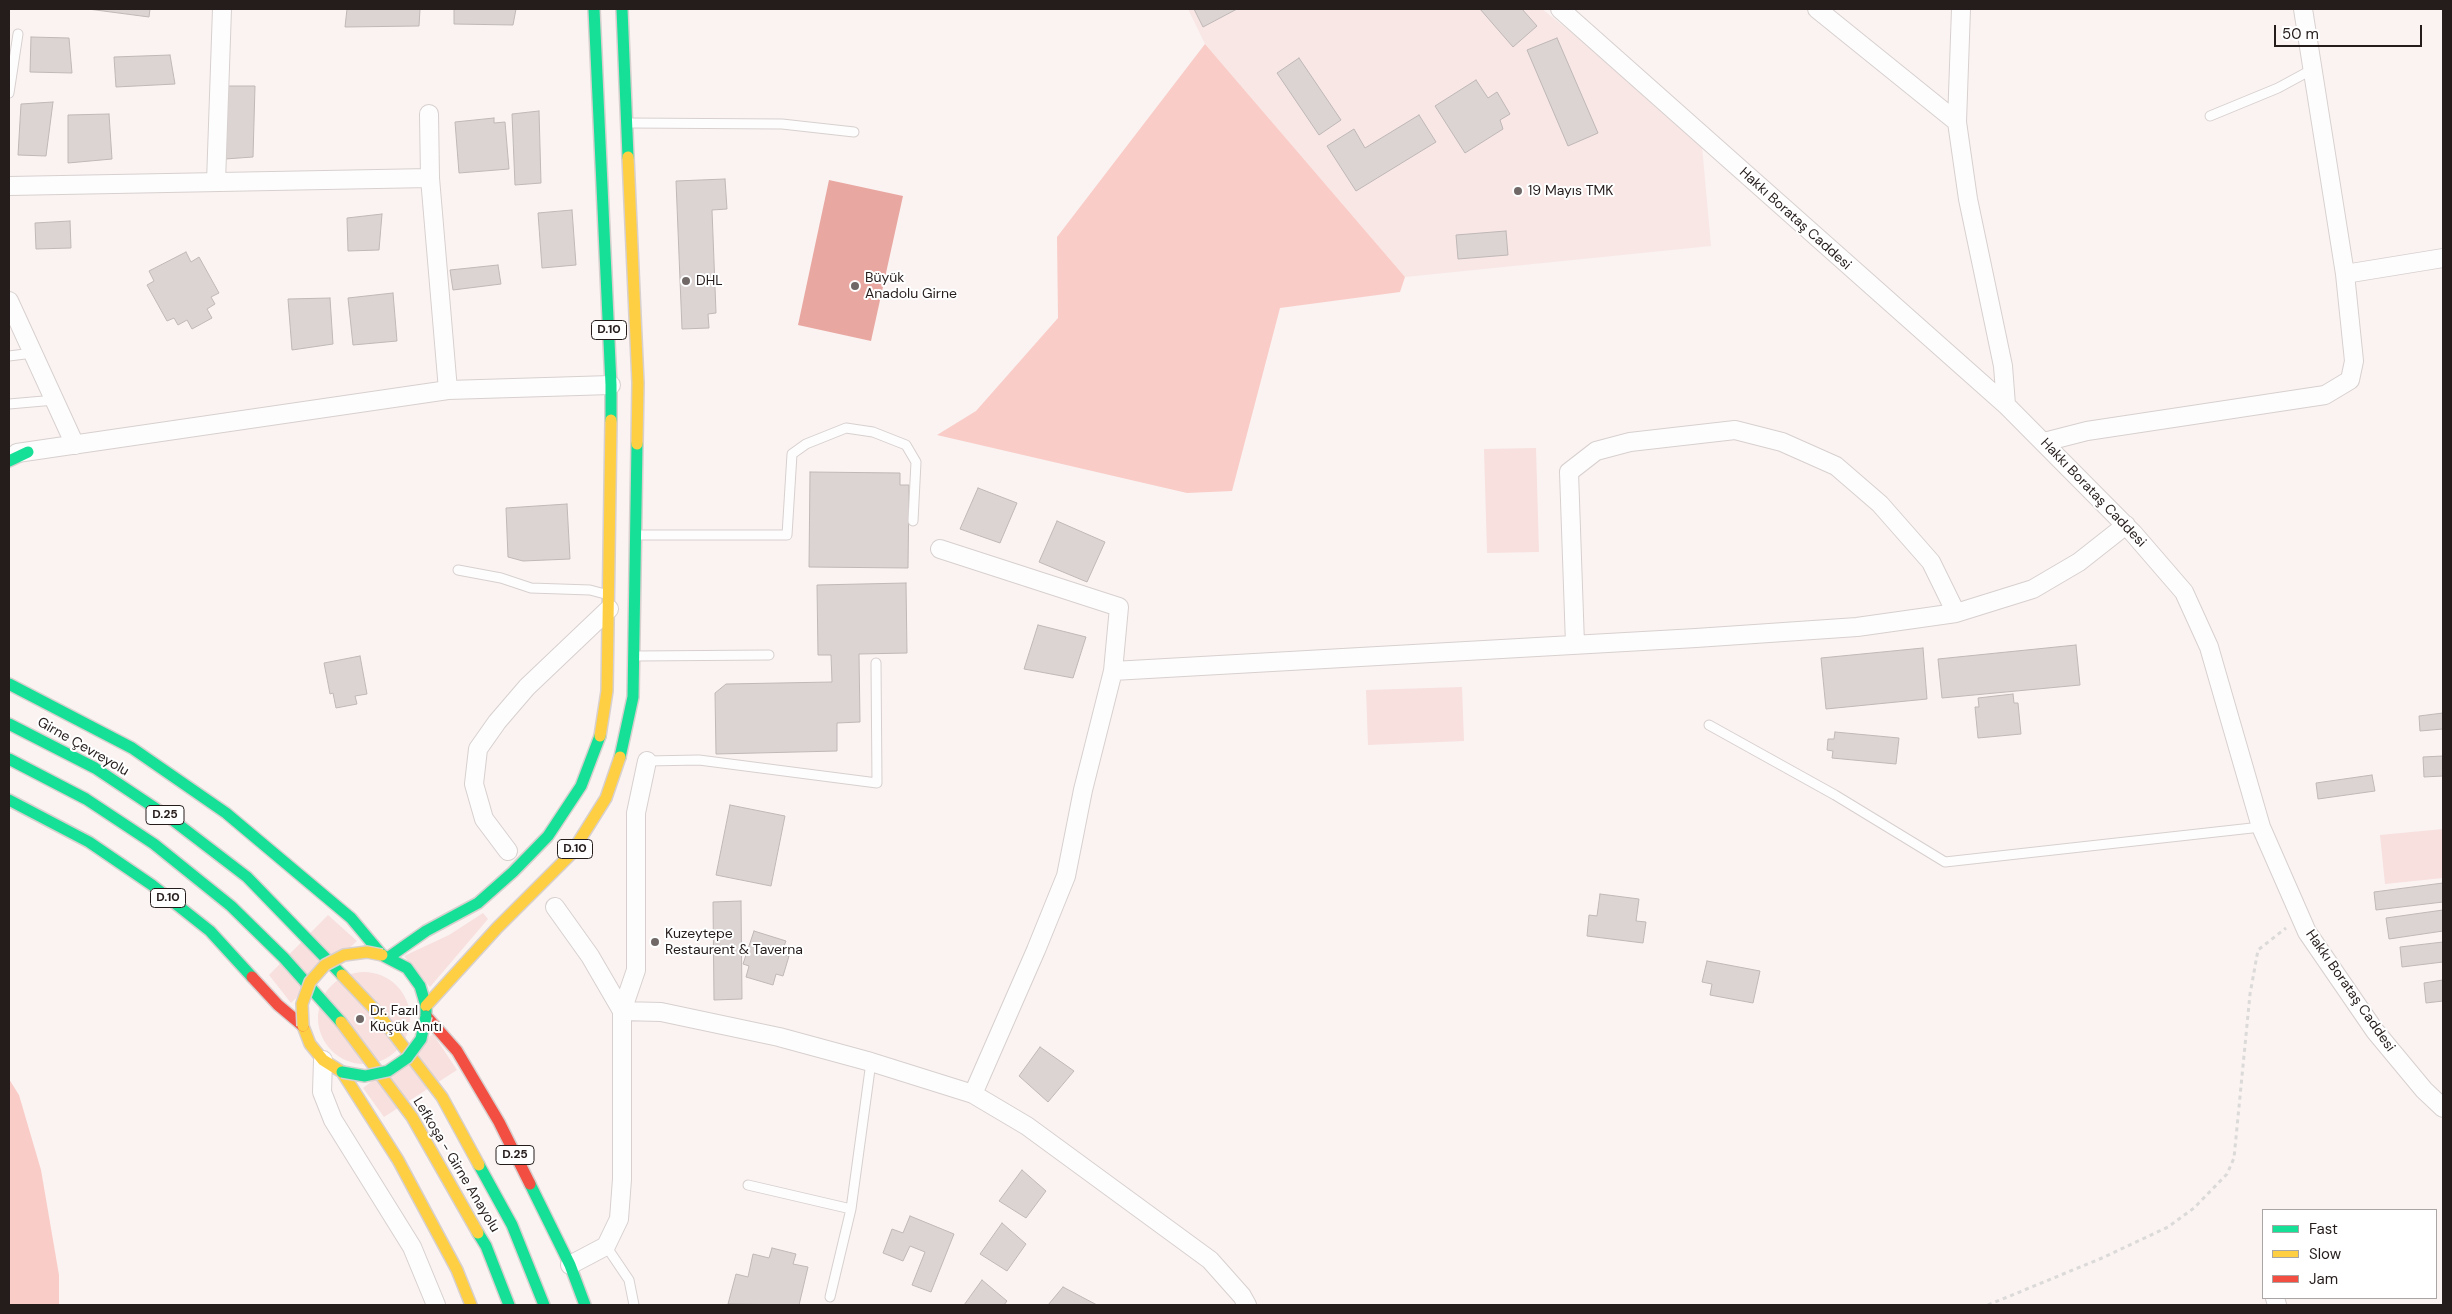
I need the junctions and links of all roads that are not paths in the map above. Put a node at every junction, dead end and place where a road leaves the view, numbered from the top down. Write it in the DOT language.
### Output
graph roads {
  1 [pos="222,9"];
  2 [pos="594,9"];
  3 [pos="622,9"];
  4 [pos="1560,9"];
  5 [pos="1817,9"];
  6 [pos="1961,9"];
  7 [pos="2303,9"];
  8 [pos="18,34"];
  9 [pos="2313,69"];
  10 [pos="9,94"];
  11 [pos="429,114"];
  12 [pos="2210,116"];
  13 [pos="1957,122"];
  14 [pos="627,123"];
  15 [pos="854,132"];
  16 [pos="430,178"];
  17 [pos="216,182"];
  18 [pos="9,186"];
  19 [pos="2443,258"];
  20 [pos="2345,274"];
  21 [pos="9,301"];
  22 [pos="33,353"];
  23 [pos="9,356"];
  24 [pos="611,385"];
  25 [pos="448,390"];
  26 [pos="55,400"];
  27 [pos="9,404"];
  28 [pos="2006,405"];
  29 [pos="2044,442"];
  30 [pos="75,445"];
  31 [pos="28,452"];
  32 [pos="9,455"];
  33 [pos="9,461"];
  34 [pos="913,520"];
  35 [pos="2126,525"];
  36 [pos="636,535"];
  37 [pos="940,549"];
  38 [pos="458,570"];
  39 [pos="609,602"];
  40 [pos="1956,613"];
  41 [pos="1575,644"];
  42 [pos="769,654"];
  43 [pos="634,656"];
  44 [pos="876,663"];
  45 [pos="1113,671"];
  46 [pos="9,684"];
  47 [pos="9,724"];
  48 [pos="1709,725"];
  49 [pos="9,759"];
  50 [pos="647,761"];
  51 [pos="9,800"];
  52 [pos="2261,827"];
  53 [pos="508,851"];
  54 [pos="555,908"];
  55 [pos="303,932"];
  56 [pos="385,956"];
  57 [pos="426,1011"];
  58 [pos="622,1011"];
  59 [pos="303,1026"];
  60 [pos="323,1060"];
  61 [pos="871,1062"];
  62 [pos="342,1072"];
  63 [pos="972,1094"];
  64 [pos="2443,1108"];
  65 [pos="748,1185"];
  66 [pos="850,1209"];
  67 [pos="606,1246"];
  68 [pos="570,1265"];
  69 [pos="830,1297"];
  70 [pos="436,1305"];
  71 [pos="470,1305"];
  72 [pos="509,1305"];
  73 [pos="544,1305"];
  74 [pos="585,1305"];
  75 [pos="634,1305"];
  76 [pos="1247,1305"];
  1 -- 17 [label="street"];
  2 -- 24 [label="main road, D.10"];
  3 -- 14 [label="main road, D.10"];
  4 -- 28 [label="street, Hakkı Borataş Caddesi"];
  5 -- 13 [label="street"];
  6 -- 13 [label="street"];
  7 -- 9 [label="street"];
  8 -- 10 [label="lane"];
  9 -- 12 [label="lane"];
  9 -- 20 [label="street"];
  11 -- 16 [label="street"];
  13 -- 28 [label="street"];
  14 -- 15 [label="lane"];
  14 -- 36 [label="main road, D.10"];
  16 -- 17 [label="street"];
  16 -- 25 [label="street"];
  17 -- 18 [label="street"];
  19 -- 20 [label="street"];
  20 -- 29 [label="street"];
  21 -- 22 [label="street"];
  22 -- 23 [label="lane"];
  22 -- 26 [label="street"];
  24 -- 25 [label="street"];
  24 -- 39 [label="main road, D.10"];
  25 -- 30 [label="street"];
  26 -- 27 [label="lane"];
  26 -- 30 [label="street"];
  28 -- 29 [label="street, Hakkı Borataş Caddesi"];
  29 -- 35 [label="street, Hakkı Borataş Caddesi"];
  30 -- 31 [label="street"];
  31 -- 32 [label="street"];
  31 -- 33 [label="main road"];
  34 -- 36 [label="lane"];
  35 -- 40 [label="street"];
  35 -- 52 [label="street, Hakkı Borataş Caddesi"];
  36 -- 43 [label="main road, D.10"];
  37 -- 45 [label="street"];
  38 -- 39 [label="lane"];
  39 -- 53 [label="street"];
  39 -- 56 [label="main road, D.10"];
  40 -- 41 [label="street"];
  40 -- 41 [label="street"];
  41 -- 45 [label="street"];
  42 -- 43 [label="lane"];
  43 -- 57 [label="main road, D.10"];
  44 -- 50 [label="lane"];
  45 -- 63 [label="street"];
  46 -- 56 [label="main road, D.10"];
  47 -- 55 [label="main road, Girne Çevreyolu / D.25"];
  48 -- 52 [label="lane"];
  49 -- 72 [label="main road, Lefkoşa - Girne Anayolu / D.25"];
  50 -- 58 [label="street"];
  51 -- 59 [label="main road, D.10"];
  52 -- 64 [label="street, Hakkı Borataş Caddesi"];
  54 -- 58 [label="street"];
  55 -- 73 [label="main road, Lefkoşa - Girne Anayolu / D.25"];
  56 -- 57 [label="main road, D.10"];
  56 -- 59 [label="main road, D.10, bridge"];
  57 -- 62 [label="main road, D.10, bridge"];
  57 -- 68 [label="main road, D.25"];
  58 -- 61 [label="street"];
  58 -- 67 [label="street"];
  59 -- 60 [label="main road, D.10"];
  60 -- 62 [label="main road, D.10"];
  60 -- 70 [label="street"];
  61 -- 63 [label="street"];
  61 -- 66 [label="lane"];
  62 -- 71 [label="main road"];
  63 -- 76 [label="street"];
  65 -- 66 [label="lane"];
  66 -- 69 [label="lane"];
  67 -- 68 [label="street"];
  67 -- 75 [label="lane"];
  68 -- 74 [label="main road, D.25"];
}
